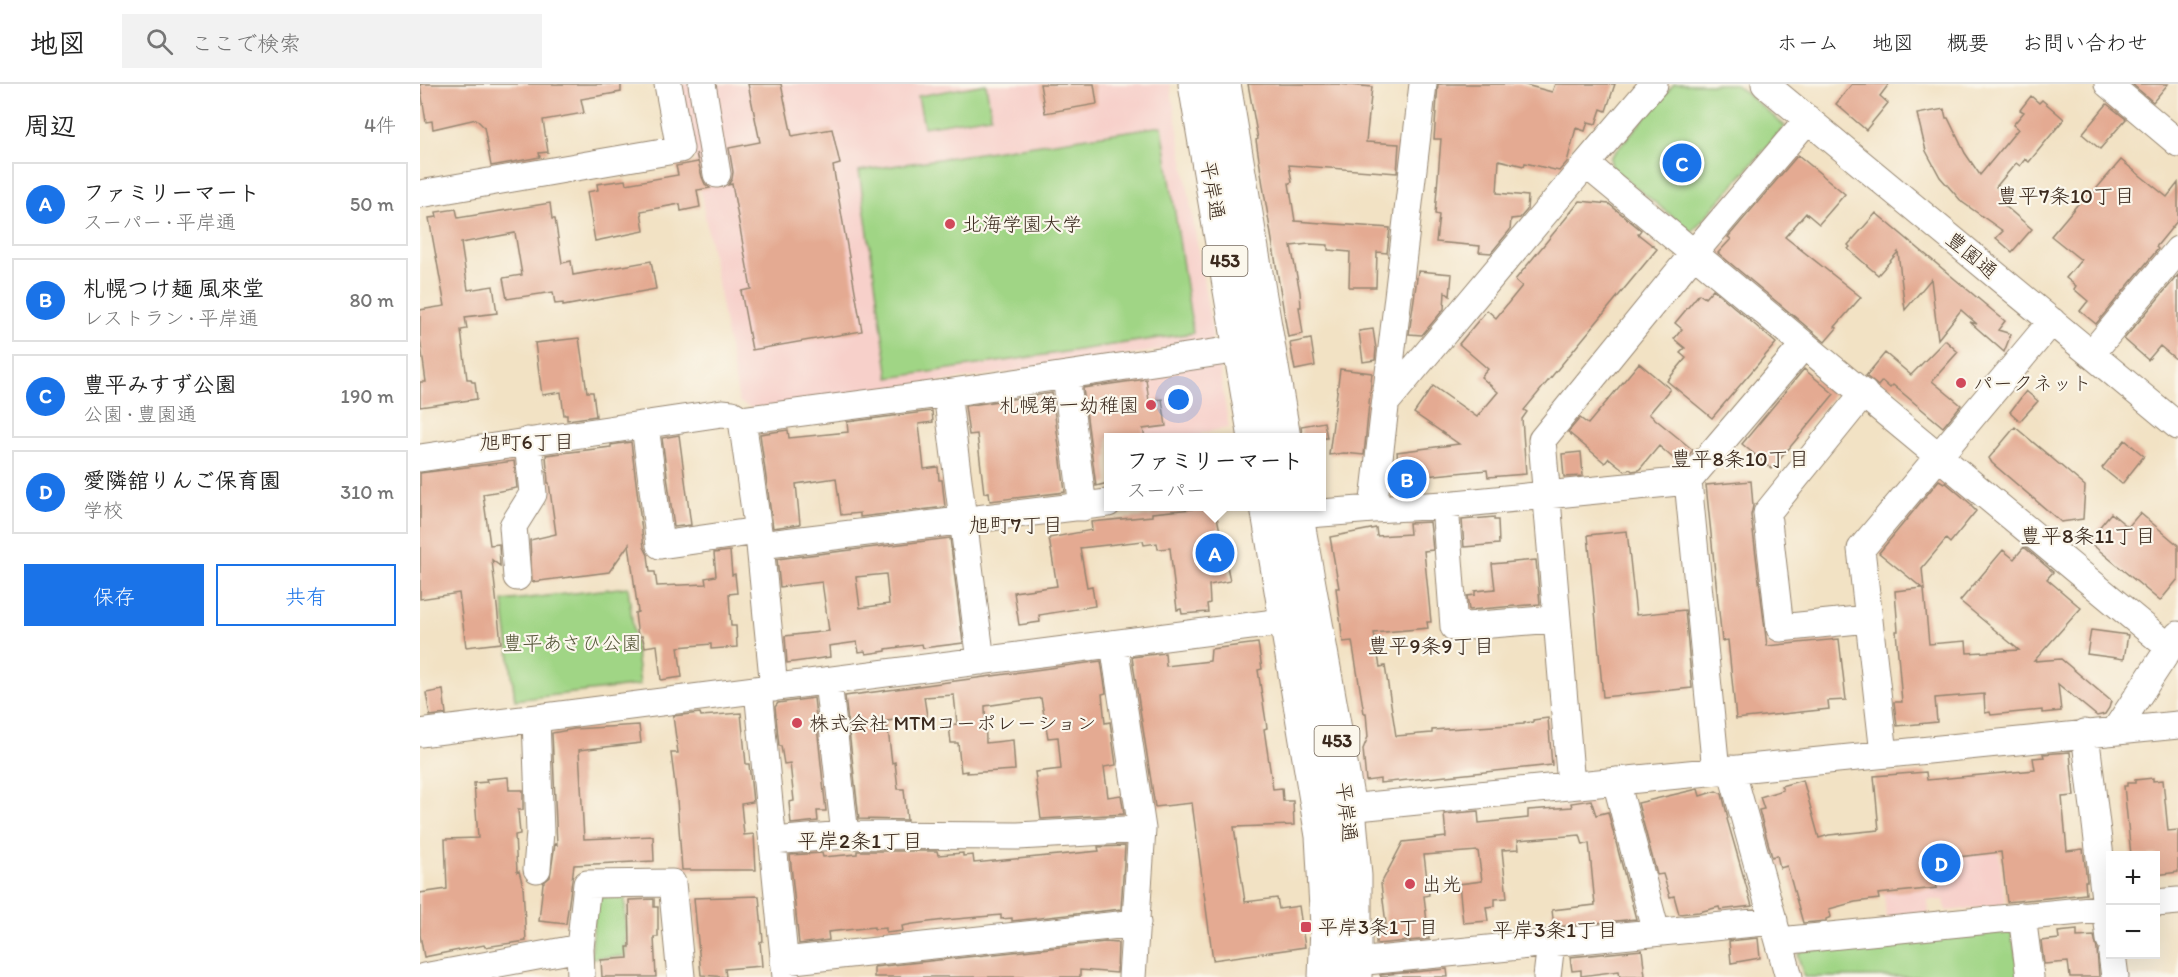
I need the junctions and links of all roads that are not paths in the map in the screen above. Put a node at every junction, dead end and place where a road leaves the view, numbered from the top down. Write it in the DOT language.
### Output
graph roads {
  1 [pos="668,84"];
  2 [pos="702,84"];
  3 [pos="1195,84"];
  4 [pos="1224,84"];
  5 [pos="1423,84"];
  6 [pos="1654,84"];
  7 [pos="1765,84"];
  8 [pos="2108,84"];
  9 [pos="1808,119"];
  10 [pos="2178,143"];
  11 [pos="1586,164"];
  12 [pos="717,174"];
  13 [pos="420,193"];
  14 [pos="2178,250"];
  15 [pos="1694,253"];
  16 [pos="2052,321"];
  17 [pos="1803,345"];
  18 [pos="1255,347"];
  19 [pos="2091,354"];
  20 [pos="1066,376"];
  21 [pos="946,393"];
  22 [pos="1864,393"];
  23 [pos="1387,401"];
  24 [pos="742,420"];
  25 [pos="645,425"];
  26 [pos="2178,426"];
  27 [pos="1255,433"];
  28 [pos="1282,433"];
  29 [pos="528,441"];
  30 [pos="1940,457"];
  31 [pos="420,458"];
  32 [pos="1688,481"];
  33 [pos="1545,494"];
  34 [pos="1096,505"];
  35 [pos="1445,505"];
  36 [pos="1373,509"];
  37 [pos="1326,510"];
  38 [pos="1286,511"];
  39 [pos="963,521"];
  40 [pos="759,538"];
  41 [pos="517,577"];
  42 [pos="1555,619"];
  43 [pos="1868,619"];
  44 [pos="1300,620"];
  45 [pos="2174,641"];
  46 [pos="1113,644"];
  47 [pos="981,661"];
  48 [pos="828,681"];
  49 [pos="766,689"];
  50 [pos="536,719"];
  51 [pos="2178,725"];
  52 [pos="2115,731"];
  53 [pos="420,733"];
  54 [pos="2085,733"];
  55 [pos="1884,754"];
  56 [pos="1723,770"];
  57 [pos="1616,781"];
  58 [pos="1571,785"];
  59 [pos="1334,809"];
  60 [pos="1142,829"];
  61 [pos="845,835"];
  62 [pos="773,841"];
  63 [pos="537,869"];
  64 [pos="2178,901"];
  65 [pos="2160,903"];
  66 [pos="2109,905"];
  67 [pos="2106,908"];
  68 [pos="2022,916"];
  69 [pos="1137,923"];
  70 [pos="1777,931"];
  71 [pos="1656,932"];
  72 [pos="1551,943"];
  73 [pos="580,948"];
  74 [pos="2113,959"];
  75 [pos="785,969"];
  76 [pos="1355,970"];
  77 [pos="424,977"];
  78 [pos="581,977"];
  79 [pos="681,977"];
  80 [pos="1132,977"];
  81 [pos="1325,977"];
  82 [pos="1547,977"];
  83 [pos="1789,977"];
  84 [pos="2030,977"];
  85 [pos="2115,977"];
  1 -- 13 [label="street"];
  2 -- 12 [label="street"];
  3 -- 18 [label="highway, 平岸通 / 453"];
  4 -- 18 [label="highway, 平岸通 / 453"];
  5 -- 23 [label="street"];
  6 -- 11 [label="street"];
  7 -- 9 [label="street, 豊園通"];
  8 -- 10 [label="street"];
  9 -- 15 [label="street"];
  9 -- 16 [label="street, 豊園通"];
  11 -- 15 [label="street"];
  11 -- 23 [label="street"];
  14 -- 19 [label="street"];
  15 -- 17 [label="street"];
  15 -- 33 [label="street"];
  16 -- 19 [label="street, 豊園通"];
  16 -- 30 [label="street"];
  17 -- 22 [label="street"];
  17 -- 32 [label="street"];
  18 -- 20 [label="street"];
  18 -- 27 [label="highway, 平岸通 / 453"];
  18 -- 28 [label="highway, 平岸通 / 453"];
  19 -- 26 [label="street, 豊園通"];
  20 -- 21 [label="street"];
  20 -- 34 [label="street"];
  21 -- 24 [label="street"];
  21 -- 39 [label="street"];
  22 -- 30 [label="street"];
  22 -- 43 [label="street"];
  23 -- 36 [label="street"];
  24 -- 25 [label="street"];
  24 -- 40 [label="street"];
  25 -- 29 [label="street"];
  25 -- 40 [label="street"];
  29 -- 31 [label="street"];
  29 -- 41 [label="street"];
  30 -- 43 [label="street"];
  30 -- 45 [label="street"];
  32 -- 33 [label="street"];
  32 -- 56 [label="street"];
  33 -- 35 [label="street"];
  33 -- 42 [label="street"];
  34 -- 39 [label="street"];
  35 -- 36 [label="street"];
  35 -- 42 [label="street"];
  36 -- 37 [label="street"];
  38 -- 44 [label="highway, 平岸通 / 453"];
  39 -- 40 [label="street"];
  39 -- 47 [label="street"];
  40 -- 49 [label="street"];
  42 -- 58 [label="street"];
  43 -- 55 [label="street"];
  44 -- 46 [label="street"];
  44 -- 59 [label="highway, 平岸通 / 453"];
  45 -- 52 [label="street"];
  46 -- 47 [label="street"];
  46 -- 60 [label="street"];
  47 -- 48 [label="street"];
  48 -- 49 [label="street"];
  48 -- 61 [label="street"];
  49 -- 50 [label="street"];
  49 -- 62 [label="street"];
  50 -- 53 [label="street"];
  50 -- 63 [label="street"];
  51 -- 52 [label="street"];
  52 -- 54 [label="street"];
  54 -- 55 [label="street"];
  54 -- 66 [label="street"];
  55 -- 56 [label="street"];
  56 -- 57 [label="street"];
  56 -- 70 [label="street"];
  57 -- 58 [label="street"];
  57 -- 71 [label="street"];
  58 -- 59 [label="street"];
  59 -- 76 [label="highway, 平岸通 / 453"];
  59 -- 81 [label="highway, 平岸通 / 453"];
  60 -- 61 [label="street"];
  60 -- 69 [label="street"];
  61 -- 62 [label="street"];
  62 -- 75 [label="street"];
  64 -- 65 [label="street"];
  67 -- 68 [label="street"];
  68 -- 70 [label="street"];
  68 -- 84 [label="street"];
  69 -- 75 [label="street"];
  69 -- 80 [label="street"];
  70 -- 71 [label="street"];
  70 -- 83 [label="street"];
  71 -- 72 [label="street"];
  72 -- 76 [label="street"];
  72 -- 82 [label="street"];
  73 -- 77 [label="street"];
  73 -- 78 [label="street"];
  73 -- 79 [label="street"];
  74 -- 85 [label="street"];
}
